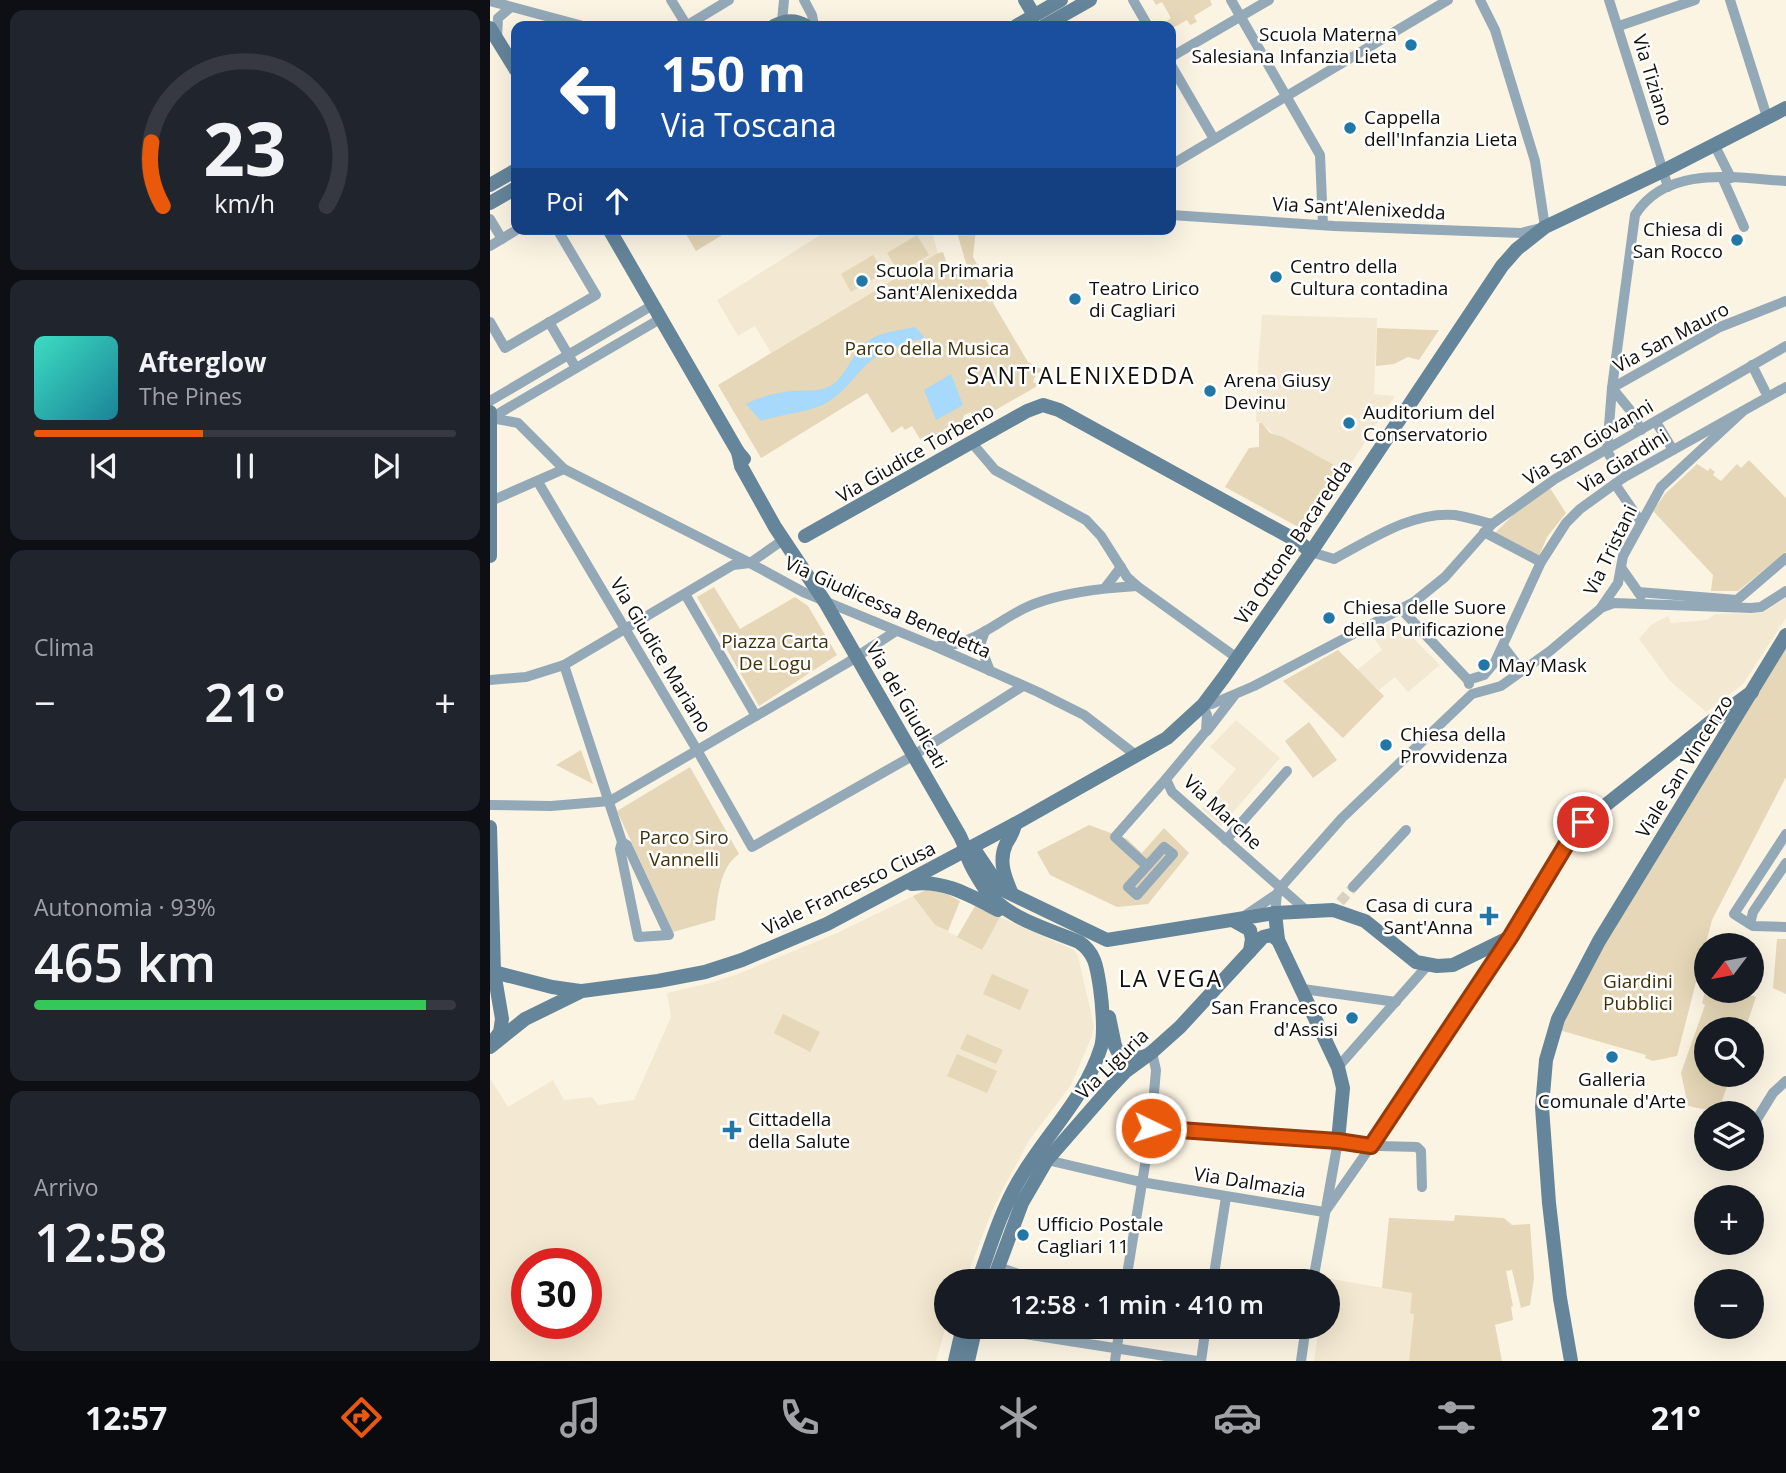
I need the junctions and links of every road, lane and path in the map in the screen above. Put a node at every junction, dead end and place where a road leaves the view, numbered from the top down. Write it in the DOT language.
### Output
graph roads {
  1 [pos="671,0"];
  2 [pos="729,0"];
  3 [pos="784,0"];
  4 [pos="804,0"];
  5 [pos="1025,0"];
  6 [pos="1061,0"];
  7 [pos="1090,0"];
  8 [pos="1133,0"];
  9 [pos="1231,0"];
  10 [pos="1269,0"];
  11 [pos="1448,0"];
  12 [pos="1480,0"];
  13 [pos="1609,0"];
  14 [pos="1695,0"];
  15 [pos="1730,0"];
  16 [pos="490,1"];
  17 [pos="511,7"];
  18 [pos="1241,17"];
  19 [pos="564,21"];
  20 [pos="684,21"];
  21 [pos="695,21"];
  22 [pos="779,21"];
  23 [pos="813,21"];
  24 [pos="1039,21"];
  25 [pos="1042,21"];
  26 [pos="1044,21"];
  27 [pos="1145,21"];
  28 [pos="1619,26"];
  29 [pos="494,33"];
  30 [pos="1176,54"];
  31 [pos="511,62"];
  32 [pos="1176,74"];
  33 [pos="1287,96"];
  34 [pos="1786,108"];
  35 [pos="1767,117"];
  36 [pos="1214,139"];
  37 [pos="1714,144"];
  38 [pos="1176,162"];
  39 [pos="1663,171"];
  40 [pos="511,173"];
  41 [pos="1726,177"];
  42 [pos="1786,181"];
  43 [pos="490,185"];
  44 [pos="1668,187"];
  45 [pos="511,191"];
  46 [pos="490,203"];
  47 [pos="1176,215"];
  48 [pos="490,219"];
  49 [pos="1323,225"];
  50 [pos="1545,227"];
  51 [pos="1744,228"];
  52 [pos="511,233"];
  53 [pos="561,235"];
  54 [pos="612,235"];
  55 [pos="502,239"];
  56 [pos="490,246"];
  57 [pos="1786,301"];
  58 [pos="653,305"];
  59 [pos="660,319"];
  60 [pos="490,322"];
  61 [pos="549,322"];
  62 [pos="604,334"];
  63 [pos="1786,346"];
  64 [pos="612,347"];
  65 [pos="569,355"];
  66 [pos="1752,365"];
  67 [pos="576,368"];
  68 [pos="1786,387"];
  69 [pos="1612,388"];
  70 [pos="1765,391"];
  71 [pos="490,401"];
  72 [pos="511,406"];
  73 [pos="1742,412"];
  74 [pos="491,415"];
  75 [pos="1656,422"];
  76 [pos="518,423"];
  77 [pos="1641,430"];
  78 [pos="972,443"];
  79 [pos="1673,450"];
  80 [pos="1606,451"];
  81 [pos="738,452"];
  82 [pos="564,469"];
  83 [pos="1619,481"];
  84 [pos="538,482"];
  85 [pos="491,501"];
  86 [pos="1641,522"];
  87 [pos="1488,528"];
  88 [pos="806,536"];
  89 [pos="783,540"];
  90 [pos="1308,550"];
  91 [pos="490,556"];
  92 [pos="1786,558"];
  93 [pos="1541,562"];
  94 [pos="750,563"];
  95 [pos="1121,567"];
  96 [pos="1622,569"];
  97 [pos="812,580"];
  98 [pos="1137,586"];
  99 [pos="1105,588"];
  100 [pos="1786,591"];
  101 [pos="1637,592"];
  102 [pos="685,594"];
  103 [pos="825,602"];
  104 [pos="1649,604"];
  105 [pos="1402,610"];
  106 [pos="1600,610"];
  107 [pos="625,629"];
  108 [pos="895,631"];
  109 [pos="985,631"];
  110 [pos="1786,635"];
  111 [pos="934,646"];
  112 [pos="1503,646"];
  113 [pos="857,657"];
  114 [pos="1237,658"];
  115 [pos="564,664"];
  116 [pos="1526,667"];
  117 [pos="990,671"];
  118 [pos="1487,673"];
  119 [pos="490,680"];
  120 [pos="1468,680"];
  121 [pos="1023,686"];
  122 [pos="1496,688"];
  123 [pos="1752,692"];
  124 [pos="1472,694"];
  125 [pos="1234,695"];
  126 [pos="1203,705"];
  127 [pos="756,716"];
  128 [pos="1715,719"];
  129 [pos="1206,731"];
  130 [pos="1726,734"];
  131 [pos="697,750"];
  132 [pos="914,755"];
  133 [pos="1138,756"];
  134 [pos="1287,771"];
  135 [pos="1166,779"];
  136 [pos="610,801"];
  137 [pos="490,805"];
  138 [pos="1016,824"];
  139 [pos="490,827"];
  140 [pos="1406,830"];
  141 [pos="1786,834"];
  142 [pos="1226,840"];
  143 [pos="622,842"];
  144 [pos="967,849"];
  145 [pos="1786,863"];
  146 [pos="1147,866"];
  147 [pos="904,885"];
  148 [pos="1278,887"];
  149 [pos="1353,887"];
  150 [pos="1012,894"];
  151 [pos="1307,911"];
  152 [pos="1009,912"];
  153 [pos="1275,913"];
  154 [pos="1234,921"];
  155 [pos="1750,924"];
  156 [pos="1786,927"];
  157 [pos="1511,936"];
  158 [pos="1275,937"];
  159 [pos="1107,940"];
  160 [pos="1250,951"];
  161 [pos="1471,956"];
  162 [pos="1096,964"];
  163 [pos="1427,966"];
  164 [pos="492,971"];
  165 [pos="1487,971"];
  166 [pos="1303,989"];
  167 [pos="582,991"];
  168 [pos="1101,997"];
  169 [pos="1396,1002"];
  170 [pos="490,1046"];
  171 [pos="1150,1054"];
  172 [pos="1338,1067"];
  173 [pos="1786,1081"];
  174 [pos="1764,1108"];
  175 [pos="1151,1128"];
  176 [pos="1338,1141"];
  177 [pos="1373,1144"];
  178 [pos="1046,1160"];
  179 [pos="1141,1182"];
  180 [pos="1422,1186"];
  181 [pos="1226,1197"];
  182 [pos="1324,1212"];
  183 [pos="982,1269"];
  184 [pos="997,1269"];
  185 [pos="1128,1269"];
  186 [pos="1215,1269"];
  187 [pos="1315,1269"];
  188 [pos="960,1339"];
  189 [pos="973,1339"];
  190 [pos="1052,1339"];
  191 [pos="1118,1339"];
  192 [pos="1203,1339"];
  193 [pos="1304,1339"];
  194 [pos="1116,1349"];
  195 [pos="955,1361"];
  196 [pos="968,1361"];
  197 [pos="1115,1361"];
  198 [pos="1199,1361"];
  199 [pos="1301,1361"];
  200 [pos="1571,1361"];
  1 -- 20 [label="street"];
  2 -- 21 [label="street"];
  3 -- 22 [label="street"];
  4 -- 23 [label="street"];
  5 -- 24 [label="street"];
  6 -- 25 [label="street"];
  7 -- 26 [label="street"];
  8 -- 27 [label="street"];
  9 -- 18 [label="street"];
  10 -- 18 [label="street"];
  11 -- 33 [label="street"];
  12 -- 50 [label="street"];
  13 -- 28 [label="street, Via Tiziano"];
  14 -- 28 [label="street"];
  15 -- 35 [label="street"];
  16 -- 17 [label="street"];
  17 -- 19 [label="street"];
  17 -- 29 [label="street"];
  18 -- 30 [label="street"];
  18 -- 33 [label="street"];
  28 -- 39 [label="street, Via Tiziano"];
  29 -- 31 [label="street"];
  32 -- 36 [label="street"];
  33 -- 36 [label="street"];
  33 -- 49 [label="street"];
  34 -- 35 [label="street, Via Ottone Bacaredda"];
  35 -- 37 [label="street, Via Ottone Bacaredda"];
  36 -- 38 [label="street"];
  37 -- 39 [label="street, Via Ottone Bacaredda"];
  37 -- 41 [label="street"];
  39 -- 44 [label="street, Via Tiziano"];
  39 -- 50 [label="street, Via Ottone Bacaredda"];
  40 -- 43 [label="street"];
  41 -- 42 [label="street"];
  41 -- 44 [label="street"];
  41 -- 51 [label="street"];
  44 -- 69 [label="street"];
  45 -- 46 [label="street"];
  47 -- 49 [label="street, Via Sant'Alenixedda"];
  48 -- 55 [label="street"];
  49 -- 50 [label="street, Via Sant'Alenixedda"];
  50 -- 90 [label="street, Via Ottone Bacaredda"];
  52 -- 55 [label="street"];
  53 -- 61 [label="street"];
  54 -- 58 [label="street, Via dei Giudicati"];
  55 -- 56 [label="street"];
  57 -- 69 [label="street, Via San Mauro"];
  58 -- 59 [label="street, Via dei Giudicati"];
  58 -- 62 [label="street"];
  59 -- 64 [label="street"];
  59 -- 81 [label="street, Via dei Giudicati"];
  60 -- 61 [label="street"];
  61 -- 65 [label="street"];
  62 -- 64 [label="street"];
  62 -- 65 [label="street"];
  63 -- 66 [label="street, Via San Giovanni"];
  64 -- 67 [label="street"];
  65 -- 67 [label="street"];
  65 -- 71 [label="street"];
  66 -- 70 [label="street"];
  66 -- 75 [label="street, Via San Giovanni"];
  67 -- 72 [label="street"];
  68 -- 73 [label="street, Via Giardini"];
  69 -- 77 [label="street"];
  69 -- 80 [label="street"];
  72 -- 74 [label="street"];
  72 -- 76 [label="street, Via Giudicessa Benedetta"];
  73 -- 79 [label="street, Via Giardini"];
  73 -- 86 [label="street, Via Tristani"];
  74 -- 76 [label="street"];
  74 -- 85 [label="street"];
  75 -- 77 [label="street, Via San Giovanni"];
  75 -- 79 [label="street"];
  76 -- 82 [label="street, Via Giudicessa Benedetta"];
  77 -- 80 [label="street, Via San Giovanni"];
  78 -- 88 [label="street, Via Giudice Torbeno"];
  78 -- 90 [label="street, Via Giudice Torbeno"];
  78 -- 95 [label="street"];
  79 -- 83 [label="street, Via Giardini"];
  80 -- 83 [label="street"];
  80 -- 87 [label="street, Via San Giovanni"];
  81 -- 88 [label="street, Via dei Giudicati"];
  81 -- 89 [label="street, Via dei Giudicati"];
  82 -- 84 [label="street"];
  82 -- 94 [label="street, Via Giudicessa Benedetta"];
  83 -- 86 [label="street"];
  83 -- 93 [label="street, Via Giardini"];
  84 -- 85 [label="street"];
  84 -- 107 [label="street, Via Giudice Mariano"];
  85 -- 91 [label="street"];
  86 -- 96 [label="street, Via Tristani"];
  87 -- 90 [label="street"];
  87 -- 93 [label="street"];
  87 -- 105 [label="street, Via San Giovanni"];
  88 -- 97 [label="street, Via dei Giudicati"];
  89 -- 94 [label="street"];
  89 -- 97 [label="street, Via dei Giudicati"];
  90 -- 114 [label="street, Via Ottone Bacaredda"];
  92 -- 101 [label="street"];
  93 -- 112 [label="street, Via Giardini"];
  94 -- 102 [label="street"];
  94 -- 103 [label="street, Via Giudicessa Benedetta"];
  95 -- 98 [label="street"];
  95 -- 99 [label="street"];
  96 -- 101 [label="street"];
  96 -- 106 [label="street, Via Tristani"];
  97 -- 103 [label="street, Via dei Giudicati"];
  98 -- 99 [label="street"];
  98 -- 114 [label="street"];
  99 -- 109 [label="street"];
  100 -- 104 [label="street"];
  101 -- 104 [label="street"];
  102 -- 107 [label="street"];
  102 -- 127 [label="street"];
  103 -- 108 [label="street, Via Giudicessa Benedetta"];
  103 -- 113 [label="street, Via dei Giudicati"];
  104 -- 106 [label="street"];
  105 -- 120 [label="street"];
  105 -- 125 [label="street, Via San Giovanni"];
  106 -- 116 [label="street, Via Tristani"];
  107 -- 115 [label="street"];
  107 -- 131 [label="street, Via Giudice Mariano"];
  108 -- 111 [label="street, Via Giudicessa Benedetta"];
  108 -- 113 [label="street"];
  109 -- 111 [label="street"];
  109 -- 117 [label="street"];
  110 -- 123 [label="street, Viale San Vincenzo"];
  111 -- 117 [label="street, Via Giudicessa Benedetta"];
  112 -- 116 [label="street"];
  112 -- 118 [label="street, Via Giardini"];
  113 -- 127 [label="street"];
  113 -- 132 [label="street, Via dei Giudicati"];
  114 -- 126 [label="street, Via Ottone Bacaredda"];
  115 -- 119 [label="street"];
  115 -- 136 [label="street"];
  116 -- 122 [label="street, Via Tristani"];
  117 -- 121 [label="street, Via Giudicessa Benedetta"];
  118 -- 120 [label="street"];
  118 -- 122 [label="street"];
  120 -- 124 [label="street"];
  121 -- 132 [label="street"];
  121 -- 133 [label="street, Via Giudicessa Benedetta"];
  122 -- 124 [label="street, Via Tristani"];
  123 -- 128 [label="street"];
  123 -- 130 [label="street, Viale San Vincenzo"];
  124 -- 148 [label="street"];
  125 -- 126 [label="street, Via San Giovanni"];
  125 -- 129 [label="street, Via Marche"];
  126 -- 129 [label="street"];
  126 -- 133 [label="street, Via Ottone Bacaredda"];
  127 -- 131 [label="street"];
  128 -- 130 [label="street"];
  128 -- 157 [label="street"];
  129 -- 135 [label="street, Via Marche"];
  130 -- 200 [label="street, Viale San Vincenzo"];
  131 -- 132 [label="street, Via Giudice Mariano"];
  131 -- 136 [label="street"];
  132 -- 144 [label="street, Via dei Giudicati"];
  133 -- 138 [label="street, Via Ottone Bacaredda"];
  134 -- 142 [label="street"];
  135 -- 142 [label="street, Via Marche"];
  135 -- 146 [label="street"];
  136 -- 137 [label="street"];
  136 -- 143 [label="street"];
  138 -- 144 [label="street, Via Ottone Bacaredda"];
  138 -- 150 [label="street"];
  139 -- 164 [label="street"];
  140 -- 149 [label="street"];
  141 -- 155 [label="street"];
  142 -- 148 [label="street, Via Marche"];
  143 -- 143 [label="street"];
  144 -- 147 [label="street, Viale Francesco Ciusa"];
  144 -- 150 [label="street"];
  144 -- 152 [label="street"];
  145 -- 155 [label="street"];
  146 -- 146 [label="street"];
  147 -- 152 [label="street"];
  147 -- 167 [label="street, Viale Francesco Ciusa"];
  148 -- 151 [label="street, Via Marche"];
  148 -- 153 [label="street"];
  148 -- 154 [label="street"];
  150 -- 159 [label="street"];
  151 -- 153 [label="street"];
  151 -- 163 [label="street"];
  152 -- 162 [label="street"];
  153 -- 154 [label="street"];
  153 -- 158 [label="street"];
  154 -- 159 [label="street"];
  154 -- 160 [label="street"];
  155 -- 156 [label="street"];
  157 -- 161 [label="street"];
  157 -- 165 [label="street"];
  158 -- 160 [label="street, Via Liguria"];
  158 -- 166 [label="street"];
  159 -- 162 [label="street"];
  160 -- 171 [label="street, Via Liguria"];
  161 -- 163 [label="street"];
  161 -- 165 [label="street"];
  162 -- 168 [label="street"];
  163 -- 169 [label="street"];
  164 -- 167 [label="street, Viale Francesco Ciusa"];
  164 -- 170 [label="street"];
  165 -- 177 [label="street"];
  166 -- 169 [label="street"];
  166 -- 172 [label="street"];
  167 -- 170 [label="street, Viale Francesco Ciusa"];
  168 -- 171 [label="street"];
  168 -- 183 [label="street, Via Liguria"];
  169 -- 172 [label="street"];
  171 -- 175 [label="street"];
  171 -- 178 [label="street, Via Liguria"];
  172 -- 176 [label="street"];
  173 -- 174 [label="street"];
  175 -- 176 [label="street"];
  175 -- 179 [label="street"];
  176 -- 177 [label="street"];
  176 -- 182 [label="street"];
  177 -- 180 [label="street"];
  177 -- 182 [label="street"];
  178 -- 179 [label="street, Via Dalmazia"];
  178 -- 184 [label="street, Via Liguria"];
  179 -- 181 [label="street, Via Dalmazia"];
  179 -- 185 [label="street"];
  181 -- 182 [label="street, Via Dalmazia"];
  181 -- 186 [label="street"];
  182 -- 187 [label="street"];
  188 -- 195 [label="street"];
  189 -- 196 [label="street"];
  190 -- 194 [label="street"];
  191 -- 194 [label="street"];
  192 -- 198 [label="street"];
  193 -- 199 [label="street"];
  194 -- 197 [label="street"];
  194 -- 198 [label="street"];
}
